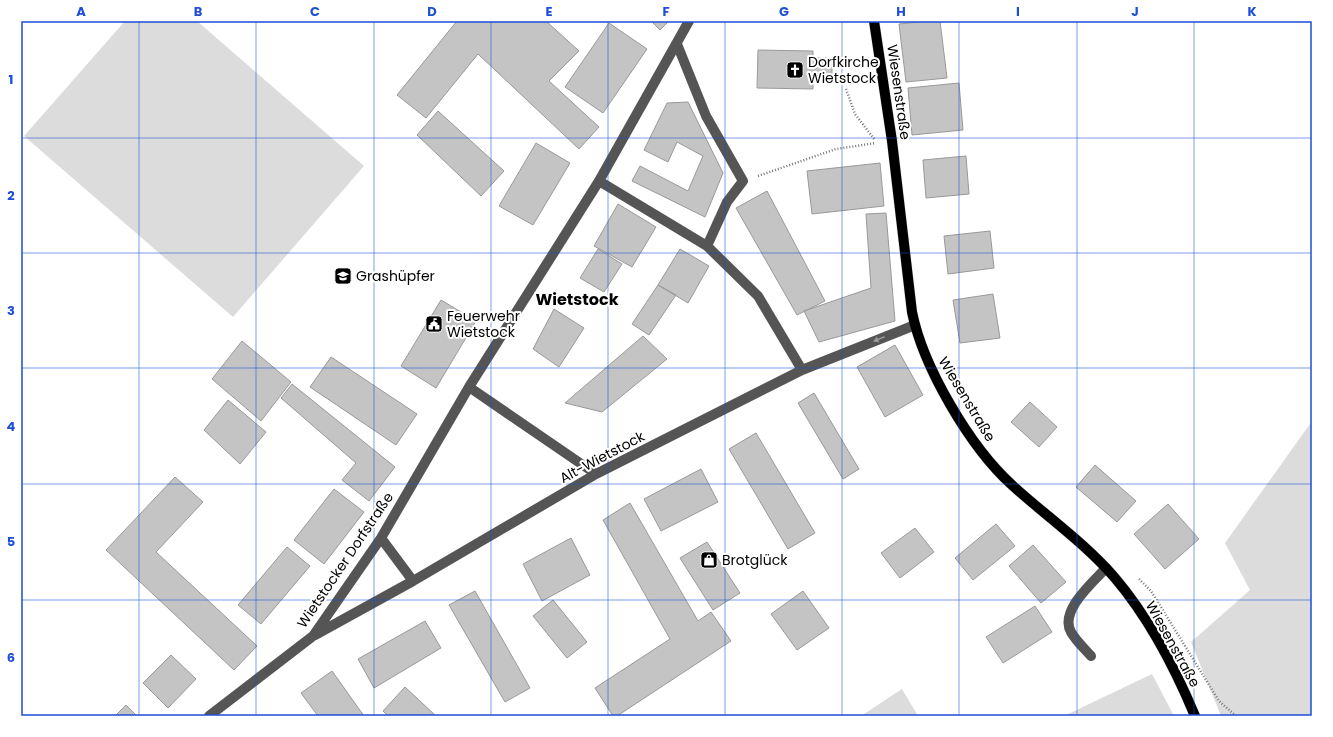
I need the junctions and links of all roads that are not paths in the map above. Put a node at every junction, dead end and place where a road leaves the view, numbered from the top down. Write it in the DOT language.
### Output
graph roads {
  1 [pos="689,21"];
  2 [pos="874,21"];
  3 [pos="677,44"];
  4 [pos="599,181"];
  5 [pos="707,246"];
  6 [pos="915,325"];
  7 [pos="802,370"];
  8 [pos="469,387"];
  9 [pos="596,474"];
  10 [pos="381,538"];
  11 [pos="1106,568"];
  12 [pos="413,581"];
  13 [pos="313,636"];
  14 [pos="1091,656"];
  15 [pos="209,716"];
  16 [pos="1196,716"];
  1 -- 3 [label="street, Wietstocker Dorfstraße"];
  2 -- 6 [label="main road, Wiesenstraße"];
  3 -- 4 [label="street, Wietstocker Dorfstraße"];
  3 -- 5 [label="street"];
  4 -- 5 [label="street"];
  4 -- 8 [label="street, Wietstocker Dorfstraße"];
  5 -- 7 [label="street"];
  6 -- 7 [label="street, Alt-Wietstock, one-way"];
  6 -- 11 [label="main road, Wiesenstraße"];
  7 -- 9 [label="street, Alt-Wietstock"];
  8 -- 9 [label="street"];
  8 -- 10 [label="street, Wietstocker Dorfstraße"];
  9 -- 12 [label="street, Alt-Wietstock"];
  10 -- 12 [label="street"];
  10 -- 13 [label="street, Wietstocker Dorfstraße"];
  11 -- 14 [label="street"];
  11 -- 16 [label="main road, Wiesenstraße"];
  12 -- 13 [label="street, Alt-Wietstock"];
  13 -- 15 [label="street, Wietstocker Dorfstraße"];
}
